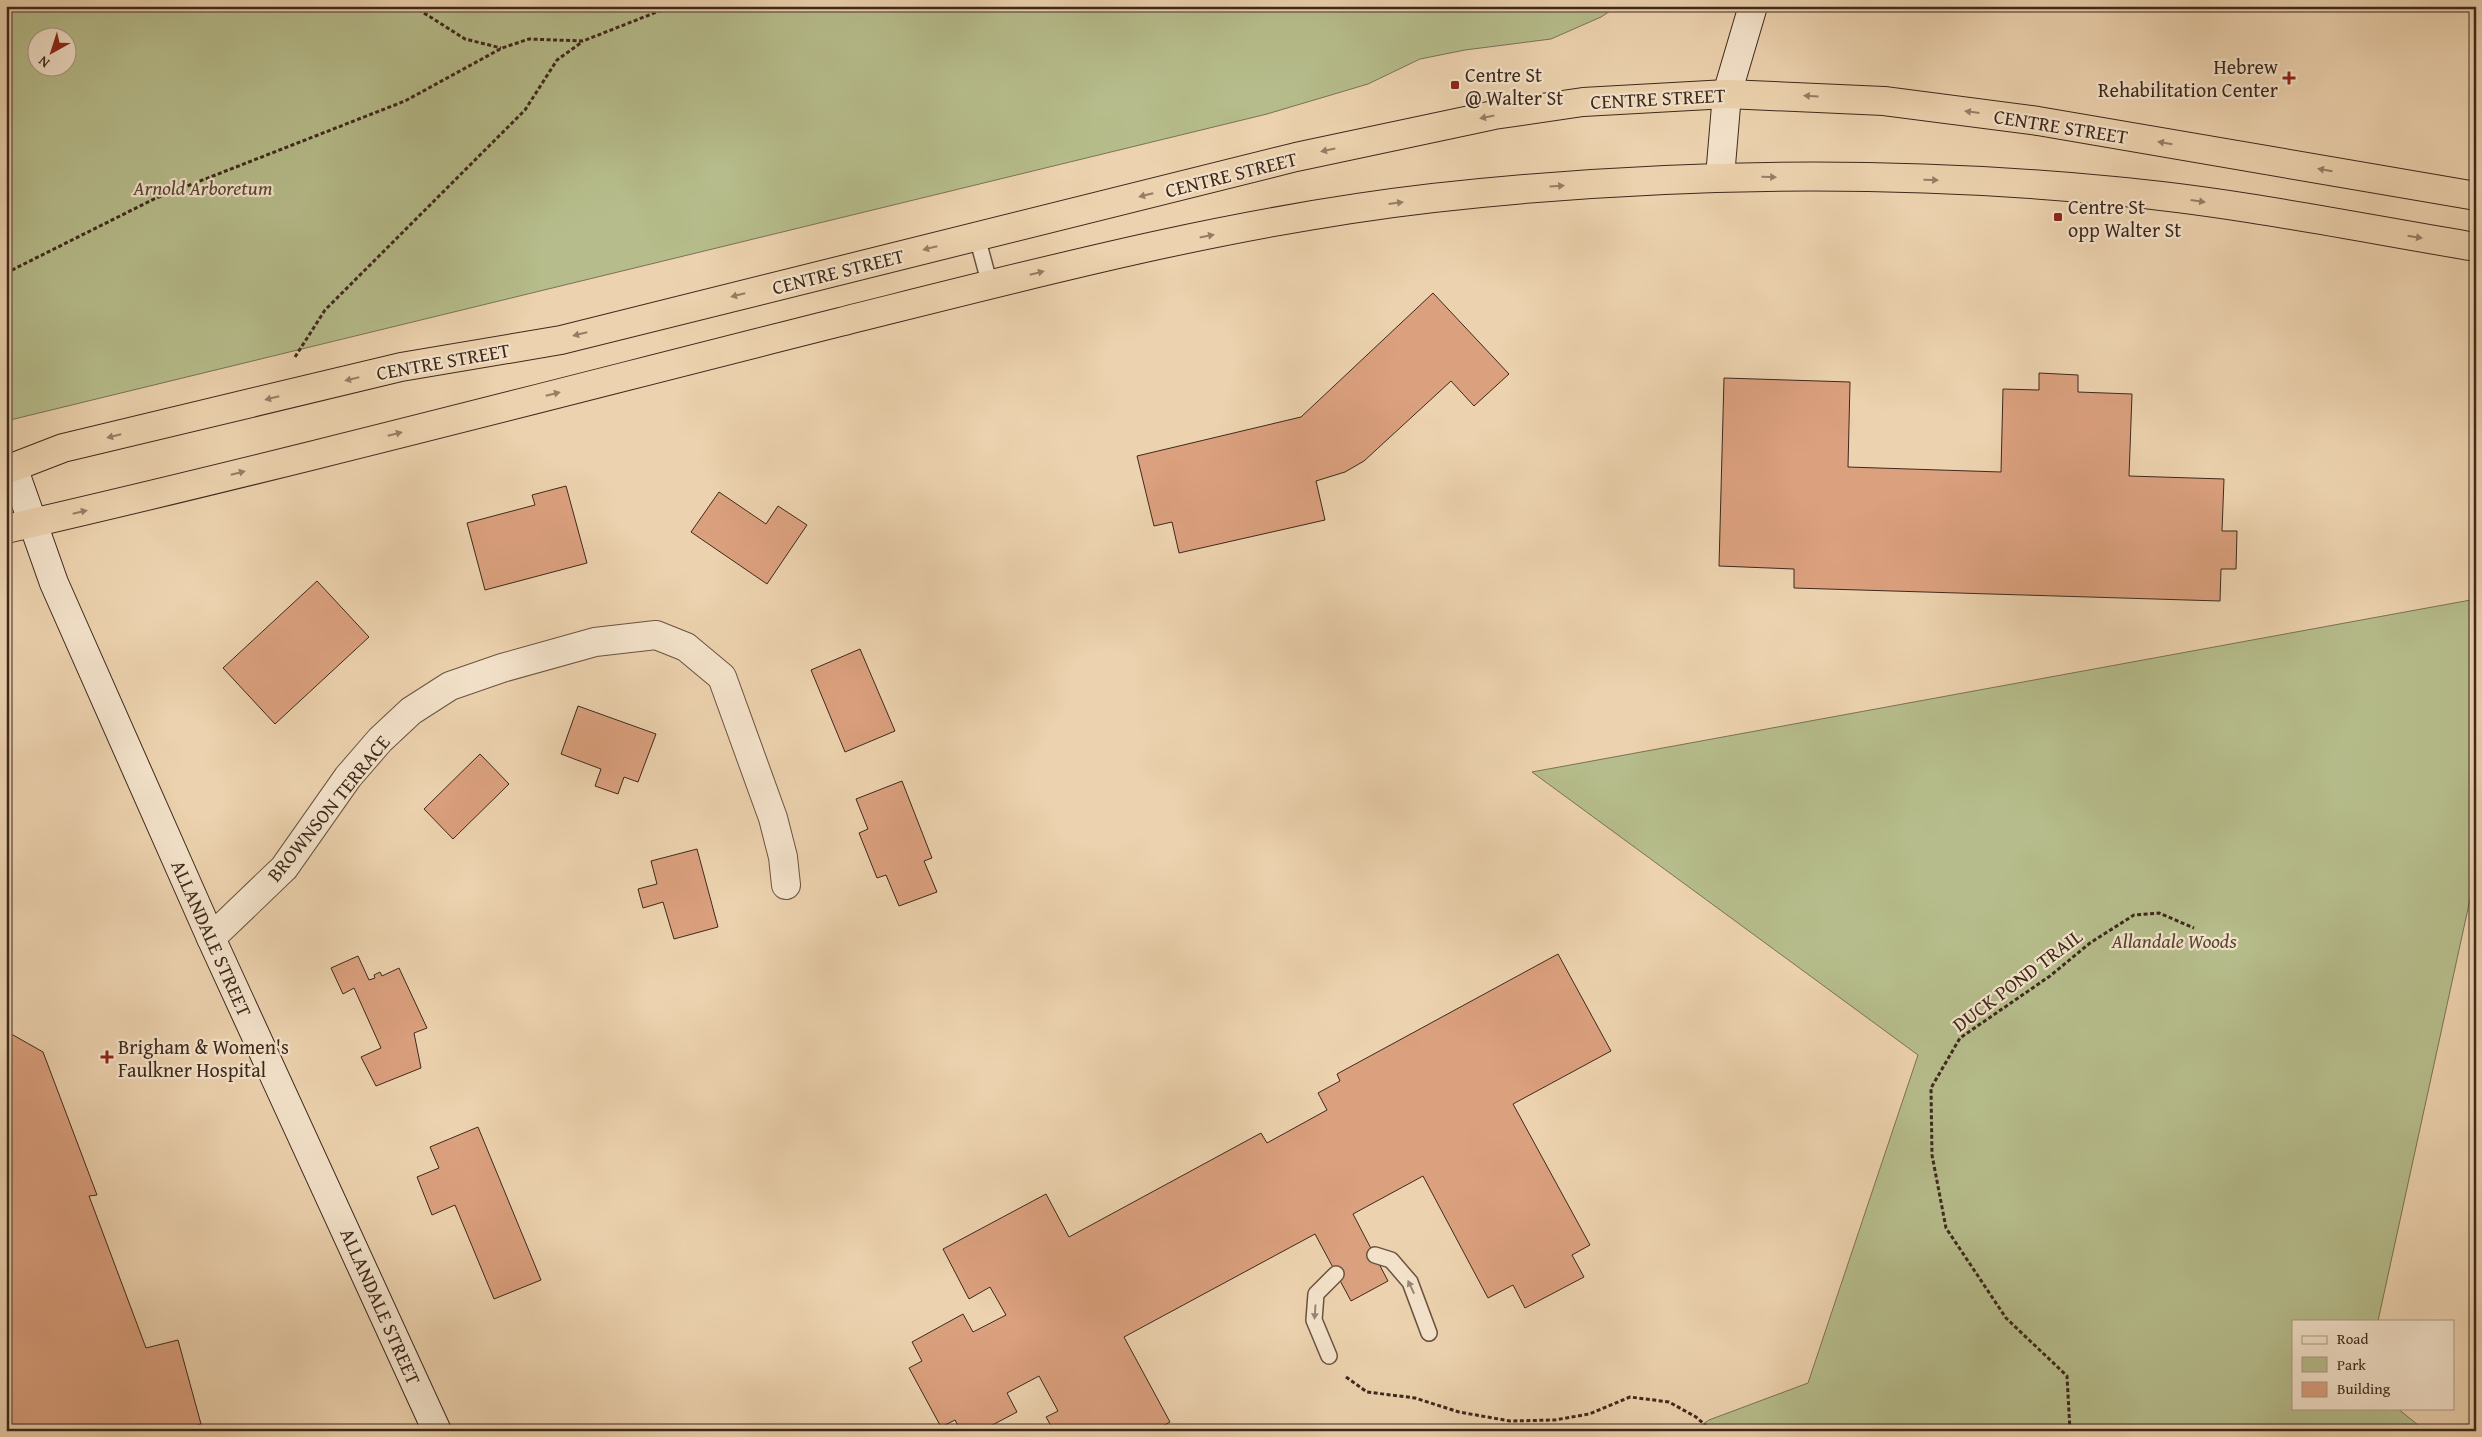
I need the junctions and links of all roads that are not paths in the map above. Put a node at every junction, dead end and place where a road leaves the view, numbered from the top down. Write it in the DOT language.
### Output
graph roads {
  1 [pos="1753,6"];
  2 [pos="1727,94"];
  3 [pos="1720,177"];
  4 [pos="2476,196"];
  5 [pos="977,237"];
  6 [pos="2476,247"];
  7 [pos="990,285"];
  8 [pos="10,468"];
  9 [pos="32,523"];
  10 [pos="6,529"];
  11 [pos="786,885"];
  12 [pos="211,938"];
  13 [pos="1375,1255"];
  14 [pos="1336,1274"];
  15 [pos="1429,1333"];
  16 [pos="1329,1356"];
  17 [pos="437,1431"];
  1 -- 2 [label="street"];
  2 -- 3 [label="street"];
  4 -- 2 [label="highway, CENTRE STREET, one-way"];
  2 -- 5 [label="highway, CENTRE STREET, one-way"];
  3 -- 6 [label="highway, one-way"];
  7 -- 3 [label="highway, one-way"];
  5 -- 7 [label="lane"];
  5 -- 8 [label="highway, CENTRE STREET, one-way"];
  9 -- 7 [label="highway, one-way"];
  8 -- 9 [label="street, ALLANDALE STREET"];
  9 -- 10 [label="highway"];
  9 -- 12 [label="street, ALLANDALE STREET"];
  11 -- 12 [label="street, BROWNSON TERRACE"];
  12 -- 17 [label="street, ALLANDALE STREET"];
  15 -- 13 [label="lane, one-way"];
  14 -- 16 [label="lane, one-way"];
}
